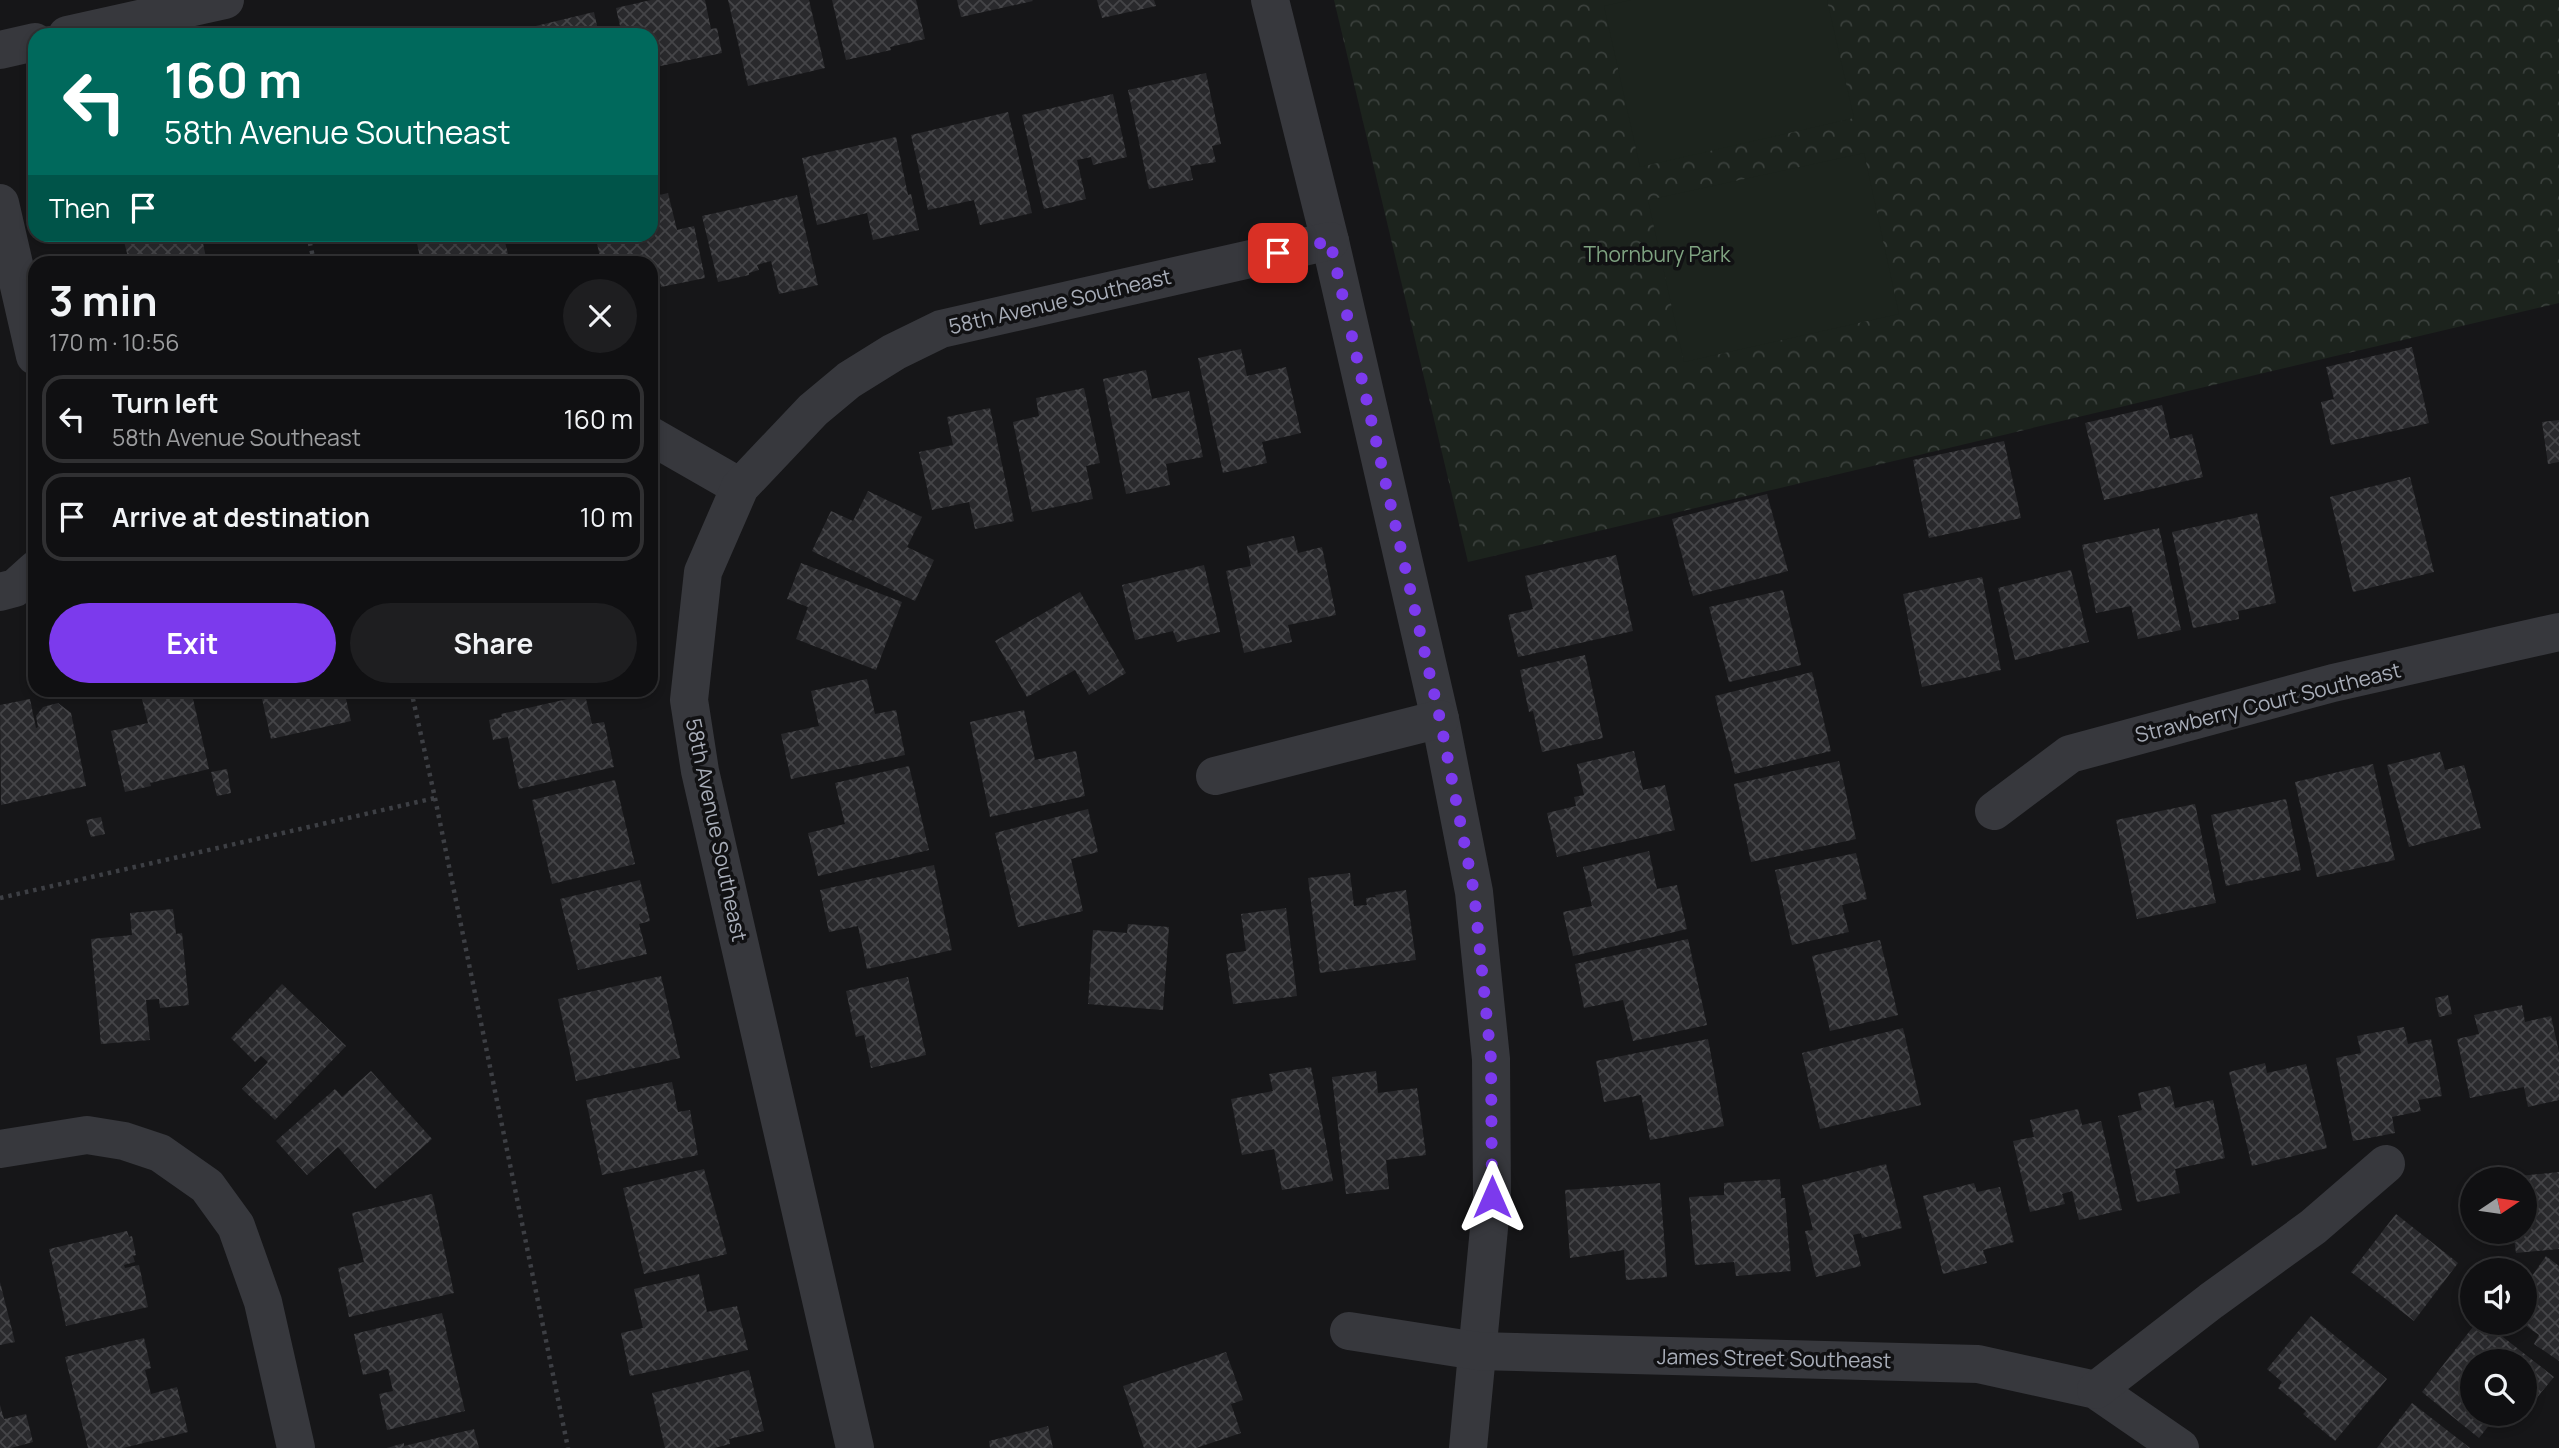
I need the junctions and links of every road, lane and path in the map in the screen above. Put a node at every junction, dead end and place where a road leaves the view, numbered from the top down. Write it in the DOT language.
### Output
graph roads {
  1 [pos="225,0"];
  2 [pos="1270,0"];
  3 [pos="99,28"];
  4 [pos="28,44"];
  5 [pos="0,50"];
  6 [pos="0,203"];
  7 [pos="1330,241"];
  8 [pos="28,325"];
  9 [pos="658,440"];
  10 [pos="740,488"];
  11 [pos="28,576"];
  12 [pos="0,592"];
  13 [pos="2559,632"];
  14 [pos="413,697"];
  15 [pos="1440,719"];
  16 [pos="1215,776"];
  17 [pos="436,799"];
  18 [pos="1994,811"];
  19 [pos="0,898"];
  20 [pos="0,1149"];
  21 [pos="2386,1164"];
  22 [pos="1349,1331"];
  23 [pos="1477,1351"];
  24 [pos="2096,1390"];
  25 [pos="296,1448"];
  26 [pos="568,1448"];
  27 [pos="855,1448"];
  28 [pos="1468,1448"];
  29 [pos="2180,1448"];
  1 -- 3 [label="street"];
  2 -- 7 [label="street"];
  4 -- 5 [label="street"];
  6 -- 8 [label="street"];
  7 -- 10 [label="street, 58th Avenue Southeast"];
  7 -- 15 [label="street"];
  9 -- 10 [label="street"];
  10 -- 27 [label="street, 58th Avenue Southeast"];
  11 -- 12 [label="street"];
  13 -- 18 [label="street, Strawberry Court Southeast"];
  14 -- 17 [label="path"];
  15 -- 16 [label="street"];
  15 -- 23 [label="street"];
  17 -- 19 [label="path"];
  17 -- 26 [label="path"];
  20 -- 25 [label="street"];
  21 -- 24 [label="street"];
  22 -- 23 [label="street, James Street Southeast"];
  23 -- 24 [label="street, James Street Southeast"];
  23 -- 28 [label="street"];
  24 -- 29 [label="street, James Street Southeast"];
}
